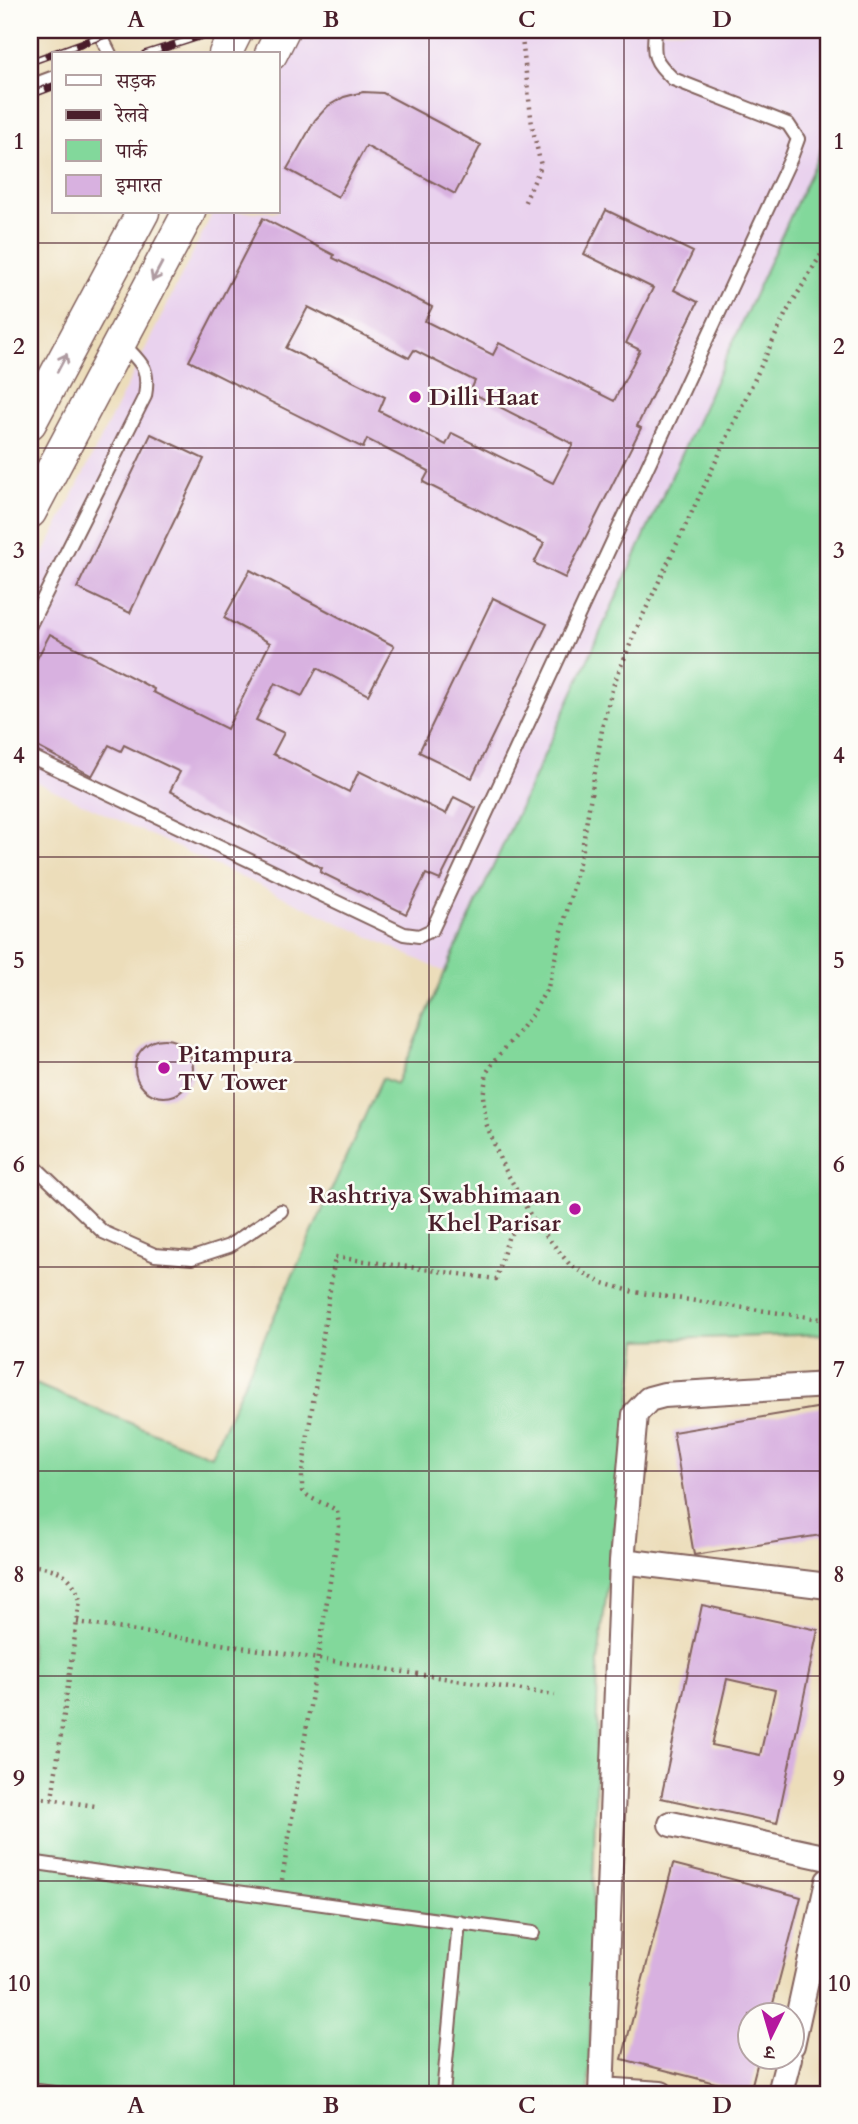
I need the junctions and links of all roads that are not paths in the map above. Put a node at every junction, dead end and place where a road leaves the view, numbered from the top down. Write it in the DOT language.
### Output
graph roads {
  1 [pos="97,30"];
  2 [pos="237,30"];
  3 [pos="283,30"];
  4 [pos="655,30"];
  5 [pos="109,52"];
  6 [pos="226,52"];
  7 [pos="272,52"];
  8 [pos="52,78"];
  9 [pos="30,86"];
  10 [pos="142,214"];
  11 [pos="188,214"];
  12 [pos="120,341"];
  13 [pos="30,423"];
  14 [pos="30,512"];
  15 [pos="30,625"];
  16 [pos="30,756"];
  17 [pos="30,1162"];
  18 [pos="281,1211"];
  19 [pos="828,1385"];
  20 [pos="622,1561"];
  21 [pos="828,1586"];
  22 [pos="671,1824"];
  23 [pos="828,1858"];
  24 [pos="30,1861"];
  25 [pos="828,1881"];
  26 [pos="459,1922"];
  27 [pos="533,1933"];
  28 [pos="801,2002"];
  29 [pos="785,2072"];
  30 [pos="30,2090"];
  31 [pos="601,2092"];
  32 [pos="61,2094"];
  33 [pos="443,2094"];
  34 [pos="661,2094"];
  35 [pos="777,2094"];
  1 -- 5 [label="lane"];
  2 -- 6 [label="street"];
  3 -- 7 [label="street"];
  4 -- 16 [label="lane"];
  8 -- 9 [label="lane"];
  13 -- 10 [label="street, one-way"];
  11 -- 12 [label="street, one-way"];
  12 -- 14 [label="street"];
  12 -- 15 [label="lane"];
  17 -- 18 [label="lane"];
  19 -- 20 [label="street"];
  20 -- 21 [label="street"];
  20 -- 31 [label="street"];
  22 -- 23 [label="street"];
  24 -- 26 [label="lane"];
  25 -- 28 [label="street"];
  26 -- 27 [label="lane"];
  26 -- 33 [label="lane"];
  29 -- 35 [label="street"];
  30 -- 32 [label="lane"];
  31 -- 34 [label="street"];
}
